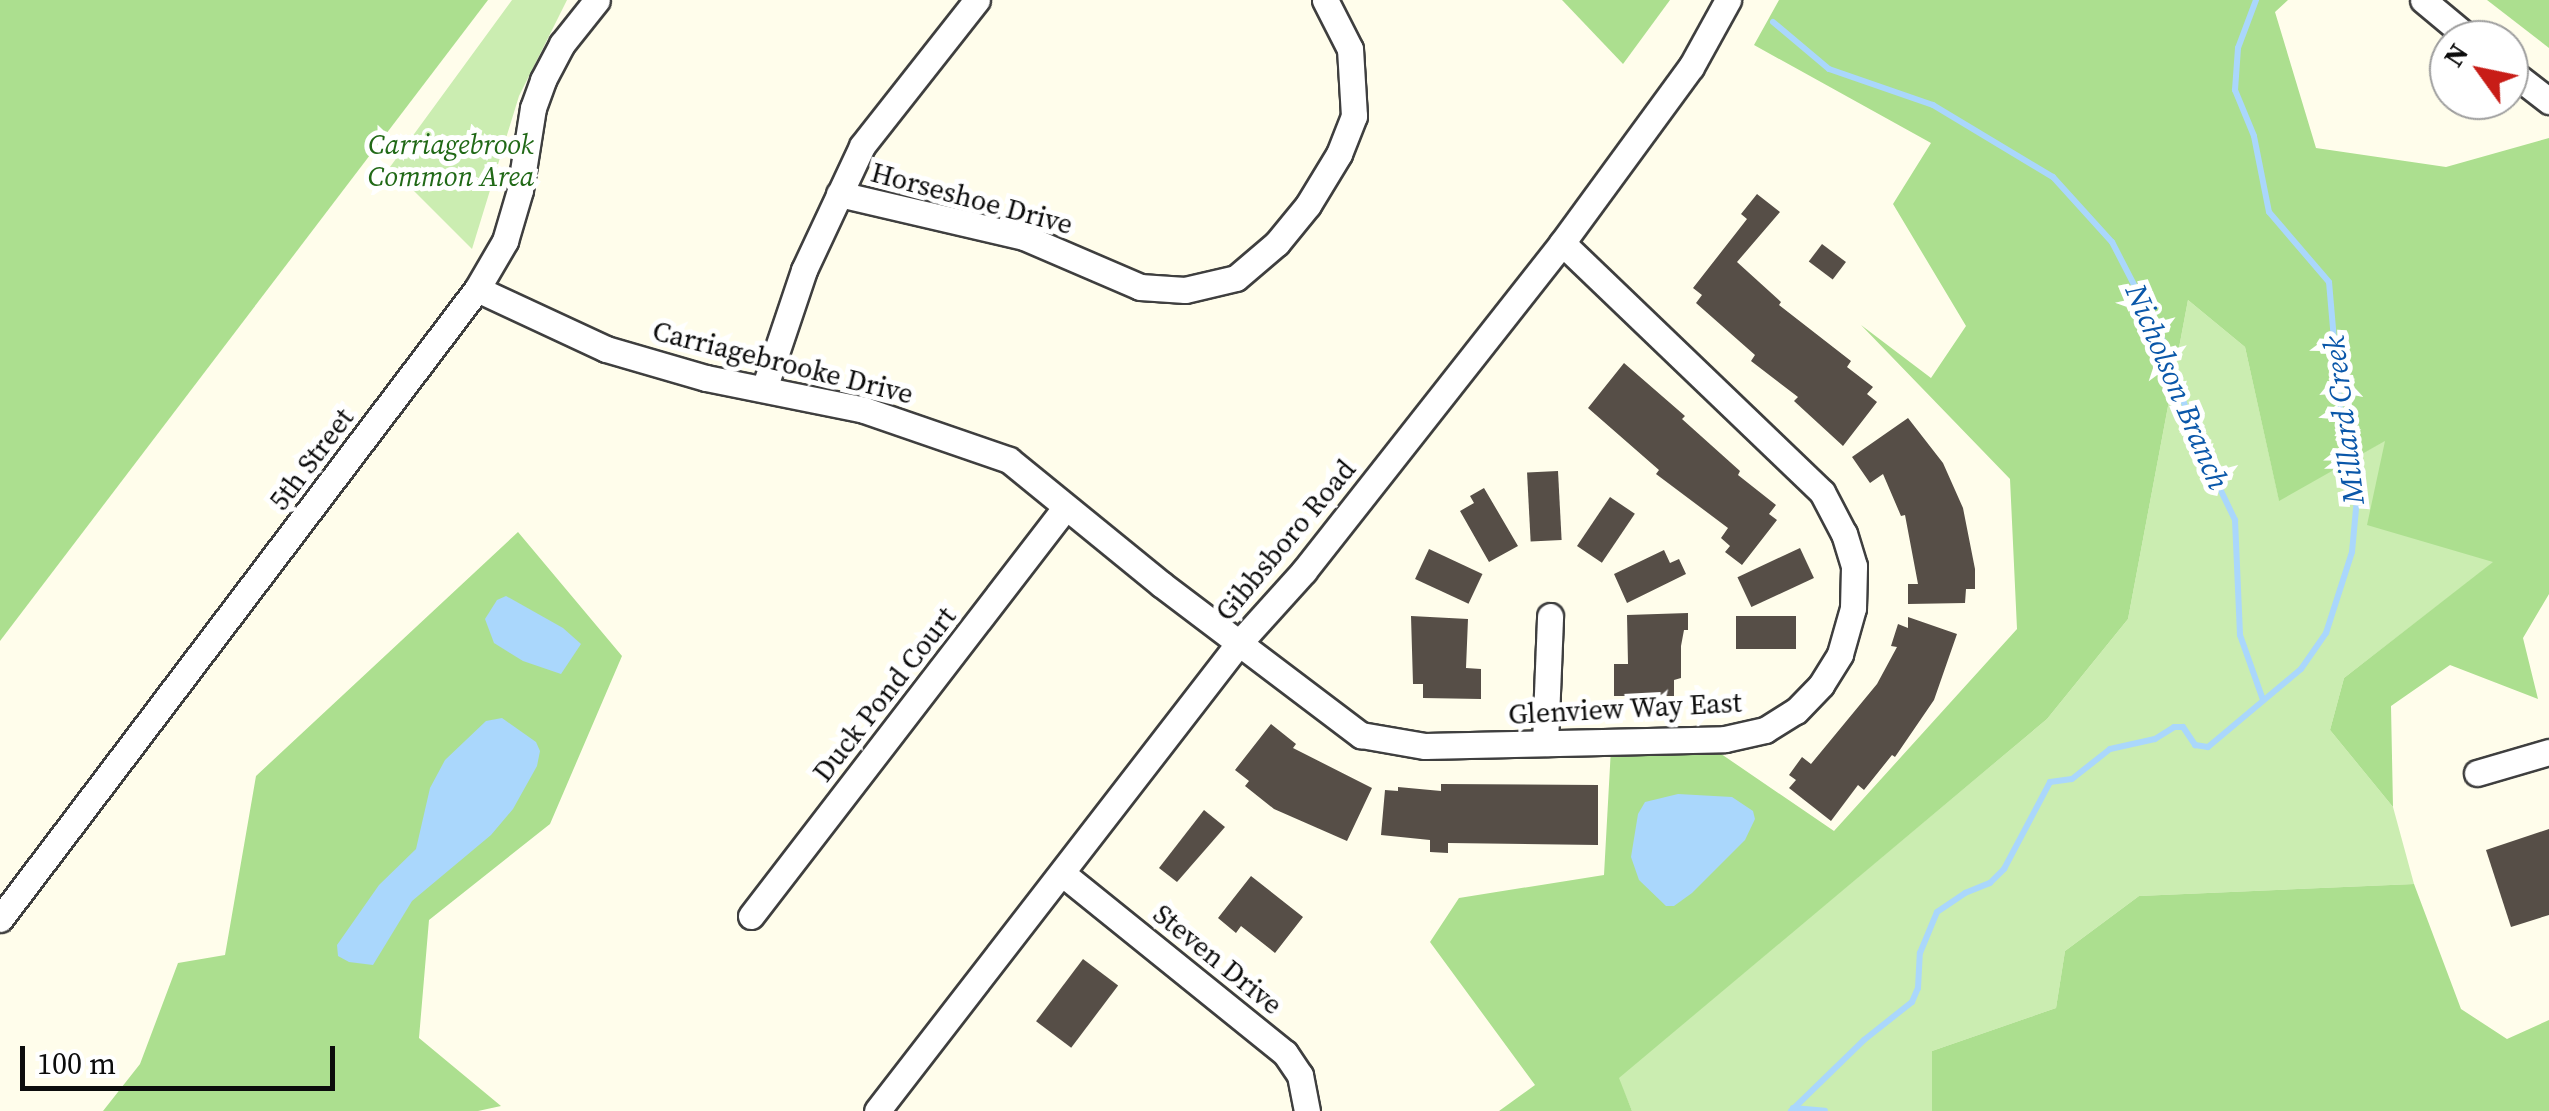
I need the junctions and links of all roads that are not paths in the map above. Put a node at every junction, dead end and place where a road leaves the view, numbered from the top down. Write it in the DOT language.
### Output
graph roads {
  1 [pos="597,0"];
  2 [pos="977,0"];
  3 [pos="1326,0"];
  4 [pos="1728,0"];
  5 [pos="2423,0"];
  6 [pos="2447,20"];
  7 [pos="2529,86"];
  8 [pos="2549,101"];
  9 [pos="839,194"];
  10 [pos="1562,243"];
  11 [pos="477,290"];
  12 [pos="764,389"];
  13 [pos="1065,508"];
  14 [pos="1550,616"];
  15 [pos="1239,642"];
  16 [pos="1545,743"];
  17 [pos="2549,752"];
  18 [pos="2477,773"];
  19 [pos="1063,874"];
  20 [pos="751,916"];
  21 [pos="0,919"];
  22 [pos="877,1111"];
  23 [pos="1307,1111"];
  1 -- 11 [label="street, 5th Street"];
  2 -- 9 [label="street"];
  3 -- 9 [label="street, Horseshoe Drive"];
  4 -- 10 [label="street, Gibbsboro Road"];
  5 -- 6 [label="street"];
  7 -- 8 [label="street"];
  9 -- 12 [label="street"];
  10 -- 15 [label="street, Gibbsboro Road"];
  10 -- 16 [label="street, Glenview Way East"];
  11 -- 12 [label="street, Carriagebrooke Drive"];
  11 -- 21 [label="street, 5th Street"];
  12 -- 13 [label="street, Carriagebrooke Drive"];
  13 -- 15 [label="street, Carriagebrooke Drive"];
  13 -- 20 [label="street, Duck Pond Court"];
  14 -- 16 [label="street"];
  15 -- 16 [label="street, Glenview Way East"];
  15 -- 19 [label="street, Gibbsboro Road"];
  17 -- 18 [label="street"];
  19 -- 22 [label="street, Gibbsboro Road"];
  19 -- 23 [label="street, Steven Drive"];
}
